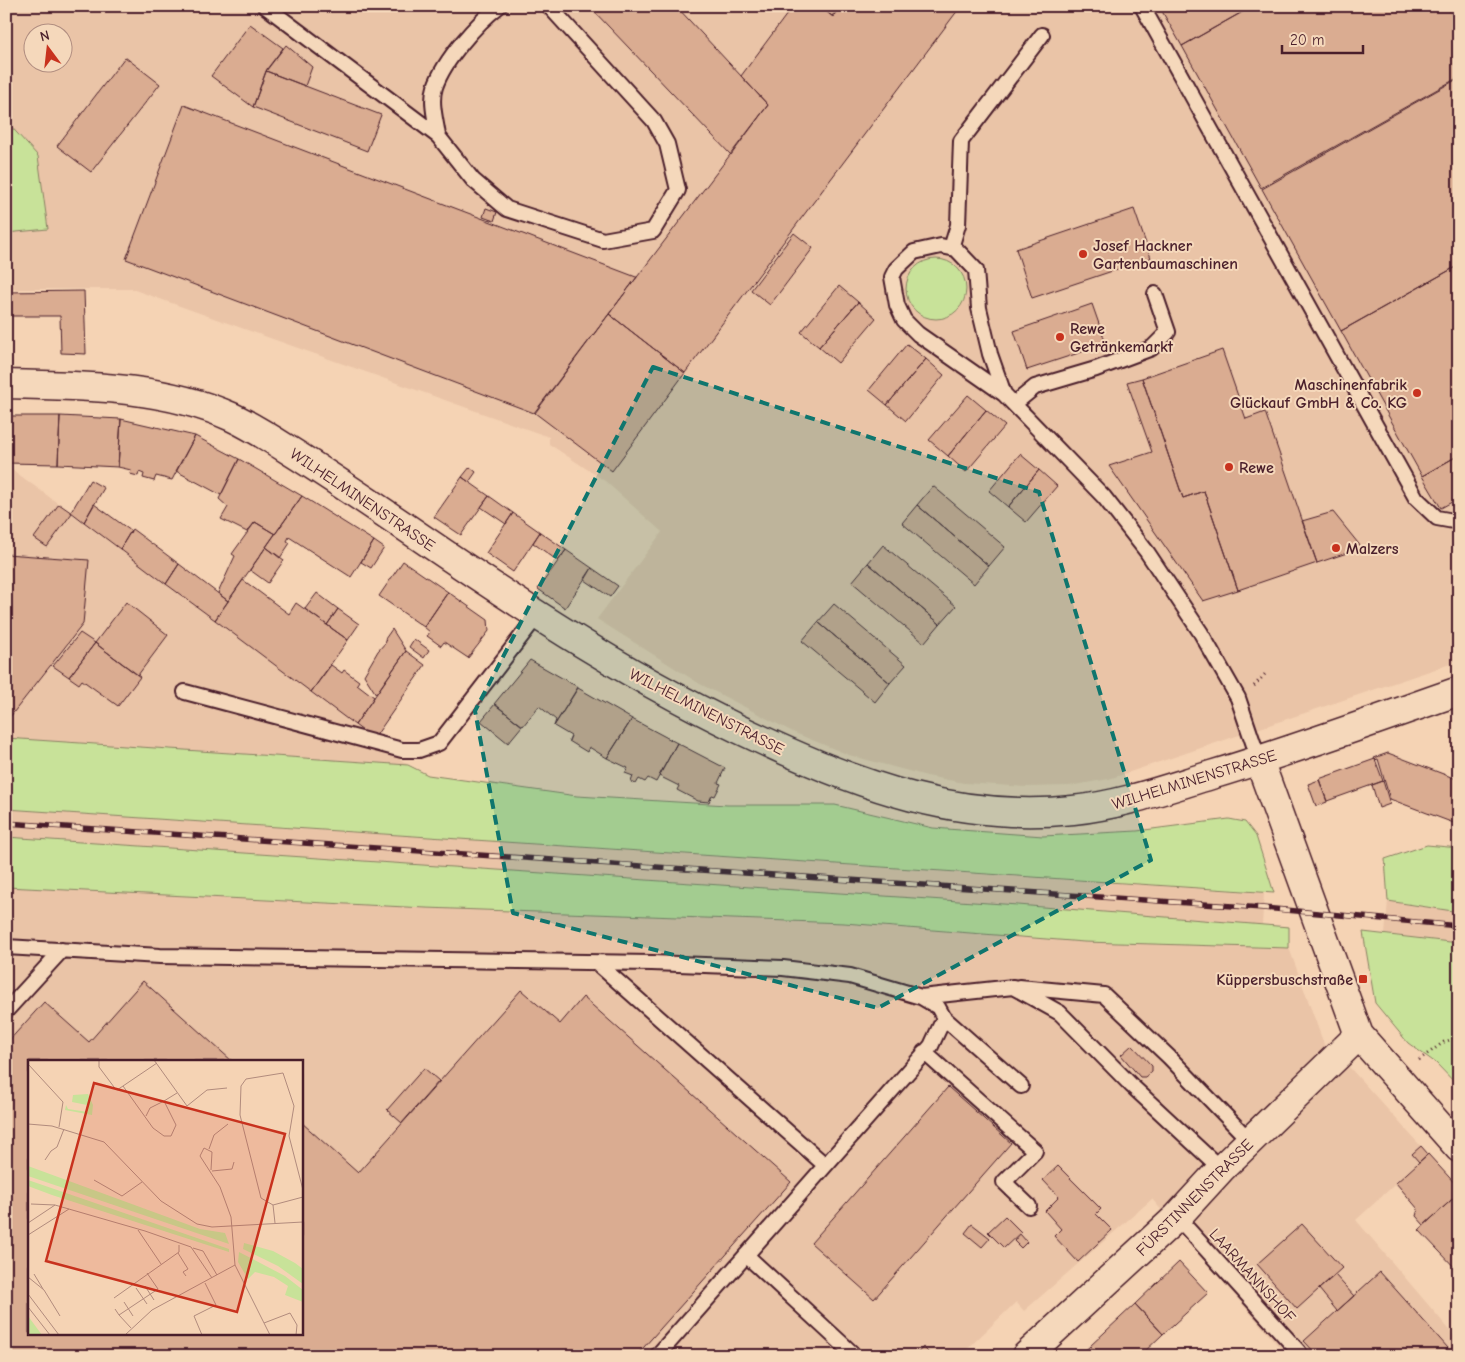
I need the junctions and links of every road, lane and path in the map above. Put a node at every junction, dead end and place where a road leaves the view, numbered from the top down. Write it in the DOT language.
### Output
graph roads {
  1 [pos="265,6"];
  2 [pos="499,6"];
  3 [pos="550,6"];
  4 [pos="1142,6"];
  5 [pos="1042,35"];
  6 [pos="438,136"];
  7 [pos="951,248"];
  8 [pos="1155,294"];
  9 [pos="6,384"];
  10 [pos="1004,394"];
  11 [pos="1014,404"];
  12 [pos="1459,522"];
  13 [pos="537,616"];
  14 [pos="1459,691"];
  15 [pos="185,692"];
  16 [pos="1259,760"];
  17 [pos="6,947"];
  18 [pos="62,950"];
  19 [pos="597,963"];
  20 [pos="1013,987"];
  21 [pos="921,997"];
  22 [pos="6,1011"];
  23 [pos="944,1018"];
  24 [pos="1359,1034"];
  25 [pos="1459,1037"];
  26 [pos="924,1052"];
  27 [pos="1398,1080"];
  28 [pos="1021,1086"];
  29 [pos="1250,1141"];
  30 [pos="1459,1148"];
  31 [pos="825,1165"];
  32 [pos="1221,1169"];
  33 [pos="1028,1206"];
  34 [pos="1177,1217"];
  35 [pos="746,1255"];
  36 [pos="852,1355"];
  37 [pos="657,1356"];
  38 [pos="1026,1356"];
  39 [pos="1295,1356"];
  1 -- 6 [label="lane"];
  2 -- 6 [label="lane"];
  3 -- 6 [label="lane"];
  4 -- 12 [label="lane"];
  5 -- 7 [label="lane"];
  7 -- 10 [label="lane"];
  7 -- 10 [label="lane"];
  8 -- 11 [label="lane"];
  9 -- 13 [label="street, WILHELMINENSTRASSE"];
  10 -- 11 [label="lane"];
  11 -- 16 [label="lane"];
  13 -- 15 [label="lane"];
  13 -- 16 [label="street, WILHELMINENSTRASSE"];
  14 -- 16 [label="street, WILHELMINENSTRASSE"];
  16 -- 24 [label="street"];
  17 -- 18 [label="lane"];
  18 -- 19 [label="lane"];
  18 -- 22 [label="lane"];
  19 -- 21 [label="lane"];
  19 -- 31 [label="lane"];
  20 -- 21 [label="lane"];
  20 -- 29 [label="lane"];
  20 -- 32 [label="lane"];
  21 -- 23 [label="lane"];
  23 -- 26 [label="lane"];
  23 -- 28 [label="lane"];
  24 -- 27 [label="street"];
  24 -- 29 [label="street, FÜRSTINNENSTRASSE"];
  25 -- 27 [label="path"];
  26 -- 31 [label="lane"];
  26 -- 33 [label="lane"];
  27 -- 30 [label="street"];
  29 -- 32 [label="street, FÜRSTINNENSTRASSE"];
  31 -- 35 [label="lane"];
  32 -- 34 [label="street, FÜRSTINNENSTRASSE"];
  34 -- 38 [label="street, FÜRSTINNENSTRASSE"];
  34 -- 39 [label="lane, LAARMANNSHOF"];
  35 -- 36 [label="lane"];
  35 -- 37 [label="lane"];
}
